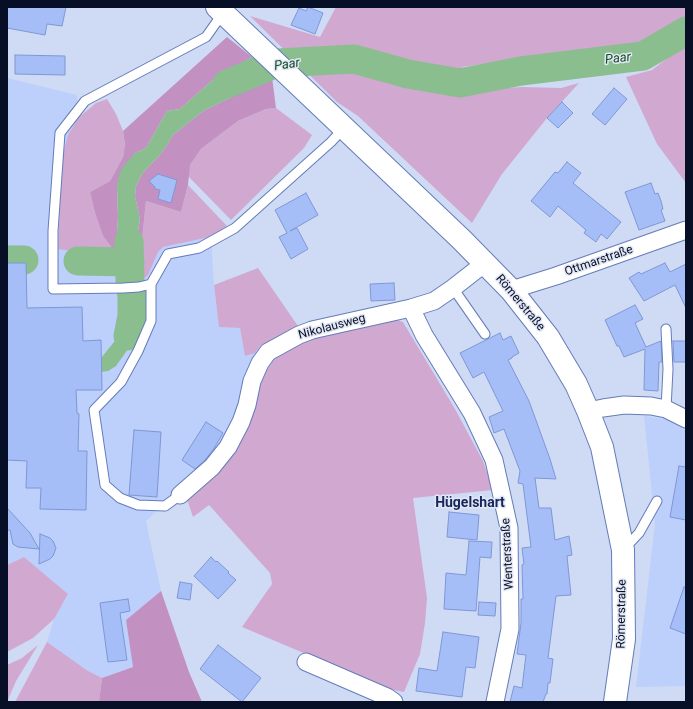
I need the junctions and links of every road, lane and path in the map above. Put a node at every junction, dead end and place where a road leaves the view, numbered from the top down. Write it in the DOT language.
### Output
graph roads {
  1 [pos="220,10"];
  2 [pos="344,128"];
  3 [pos="686,230"];
  4 [pos="485,263"];
  5 [pos="152,284"];
  6 [pos="453,288"];
  7 [pos="511,290"];
  8 [pos="411,308"];
  9 [pos="666,329"];
  10 [pos="485,334"];
  11 [pos="666,409"];
  12 [pos="588,411"];
  13 [pos="686,418"];
  14 [pos="180,495"];
  15 [pos="657,501"];
  16 [pos="623,550"];
  17 [pos="306,662"];
  18 [pos="394,702"];
  19 [pos="495,702"];
  20 [pos="615,702"];
  1 -- 2 [label="main road, Römerstraße"];
  1 -- 5 [label="lane"];
  2 -- 4 [label="main road, Römerstraße"];
  2 -- 5 [label="lane"];
  3 -- 7 [label="street, Ottmarstraße"];
  4 -- 6 [label="street, Nikolausweg"];
  4 -- 7 [label="main road, Römerstraße"];
  5 -- 14 [label="lane"];
  6 -- 8 [label="street, Nikolausweg"];
  6 -- 10 [label="lane"];
  7 -- 12 [label="main road, Römerstraße"];
  8 -- 14 [label="street, Nikolausweg"];
  8 -- 19 [label="street, Wenterstraße"];
  9 -- 11 [label="lane"];
  11 -- 12 [label="street"];
  11 -- 13 [label="street"];
  12 -- 16 [label="main road, Römerstraße"];
  15 -- 16 [label="lane"];
  16 -- 20 [label="main road, Römerstraße"];
  17 -- 18 [label="street"];
}
